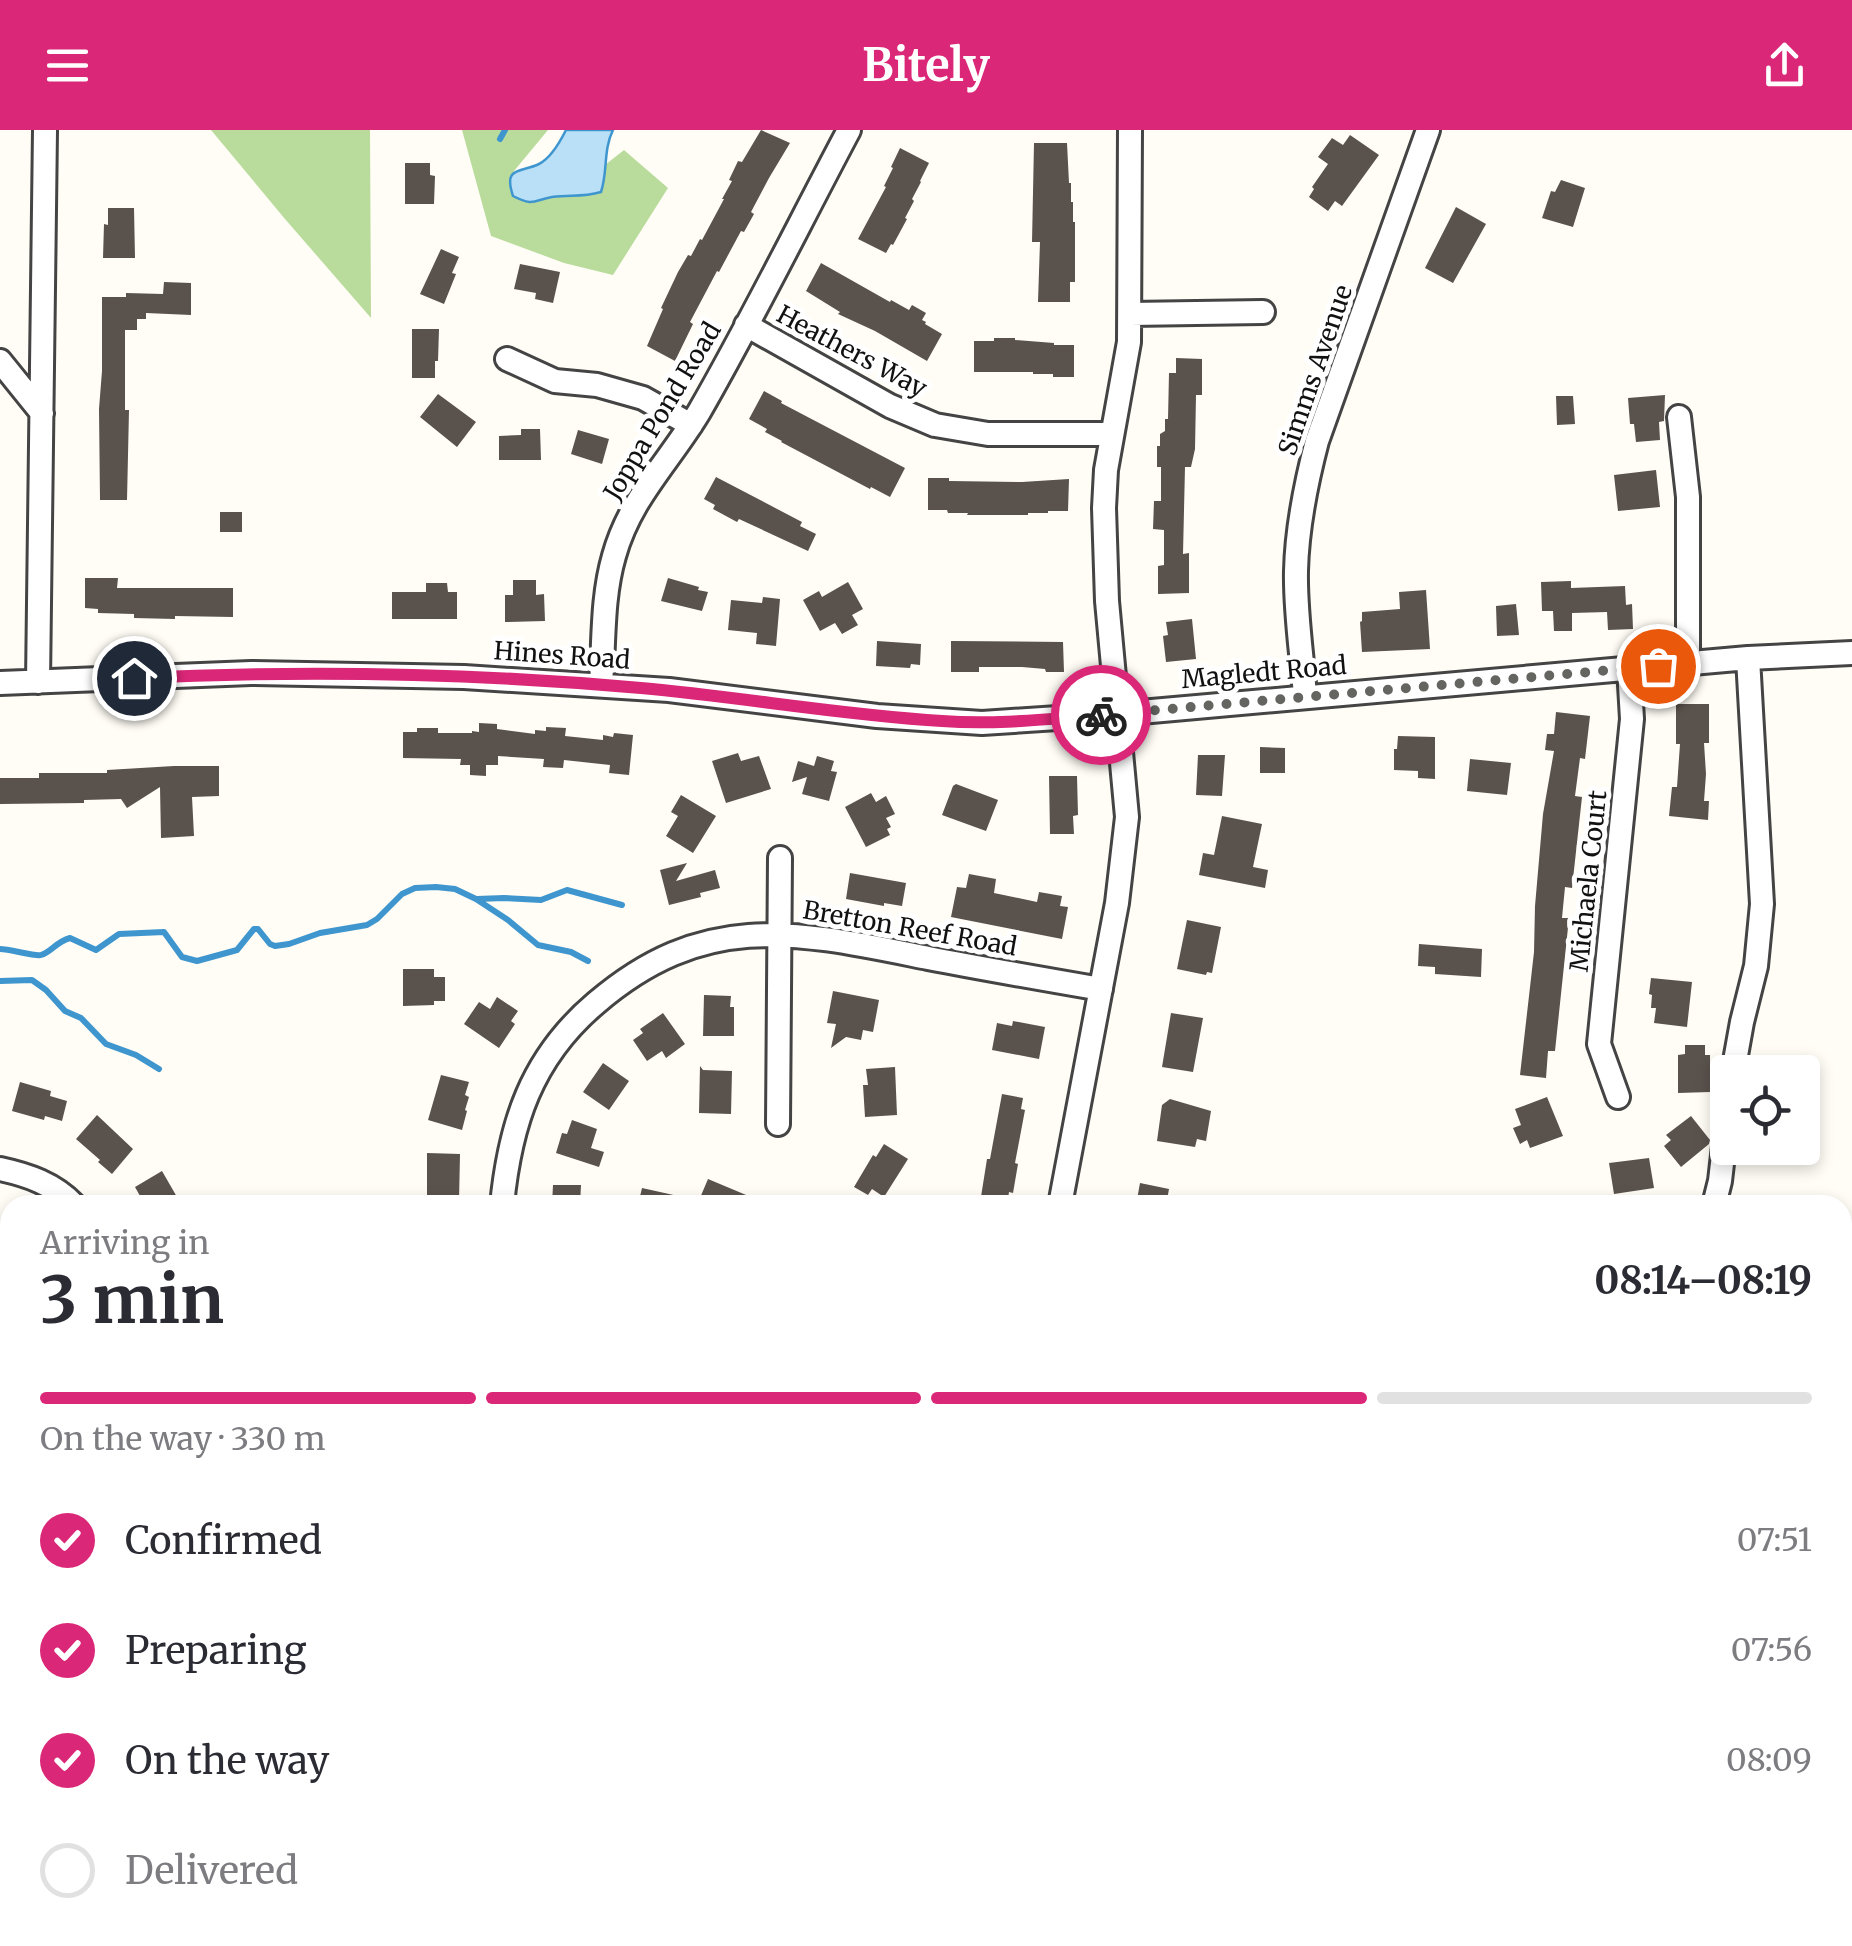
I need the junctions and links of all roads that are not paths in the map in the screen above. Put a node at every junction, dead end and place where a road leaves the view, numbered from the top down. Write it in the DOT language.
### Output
graph roads {
  1 [pos="46,130"];
  2 [pos="849,130"];
  3 [pos="1130,130"];
  4 [pos="1428,130"];
  5 [pos="1263,312"];
  6 [pos="1130,314"];
  7 [pos="746,326"];
  8 [pos="507,359"];
  9 [pos="0,362"];
  10 [pos="42,413"];
  11 [pos="1679,417"];
  12 [pos="691,426"];
  13 [pos="1112,434"];
  14 [pos="1852,653"];
  15 [pos="1748,658"];
  16 [pos="1688,663"];
  17 [pos="1629,668"];
  18 [pos="38,682"];
  19 [pos="0,684"];
  20 [pos="601,684"];
  21 [pos="1305,696"];
  22 [pos="1118,714"];
  23 [pos="780,858"];
  24 [pos="780,935"];
  25 [pos="1101,989"];
  26 [pos="1736,1055"];
  27 [pos="1618,1097"];
  28 [pos="778,1124"];
  29 [pos="1722,1165"];
  30 [pos="0,1169"];
  31 [pos="60,1195"];
  32 [pos="503,1195"];
  33 [pos="1062,1195"];
  34 [pos="1716,1195"];
  1 -- 10 [label="street"];
  2 -- 7 [label="street, Joppa Pond Road"];
  3 -- 6 [label="street"];
  4 -- 21 [label="street, Simms Avenue"];
  5 -- 6 [label="street"];
  6 -- 13 [label="street"];
  7 -- 12 [label="street, Joppa Pond Road"];
  7 -- 13 [label="street, Heathers Way"];
  8 -- 12 [label="street"];
  9 -- 10 [label="street"];
  10 -- 18 [label="street"];
  11 -- 16 [label="street"];
  12 -- 20 [label="street, Joppa Pond Road"];
  13 -- 22 [label="street"];
  14 -- 15 [label="street, Magledt Road"];
  15 -- 16 [label="street, Magledt Road"];
  15 -- 26 [label="street"];
  16 -- 17 [label="street, Magledt Road"];
  17 -- 21 [label="street, Magledt Road"];
  17 -- 27 [label="street, Michaela Court"];
  18 -- 19 [label="street, Hines Road"];
  18 -- 20 [label="street, Hines Road"];
  20 -- 22 [label="street, Hines Road"];
  21 -- 22 [label="street, Magledt Road"];
  22 -- 25 [label="street"];
  23 -- 24 [label="street"];
  24 -- 25 [label="street, Bretton Reef Road"];
  24 -- 28 [label="street"];
  24 -- 32 [label="street, Bretton Reef Road"];
  25 -- 33 [label="street"];
  29 -- 34 [label="street"];
  30 -- 31 [label="street"];
}
